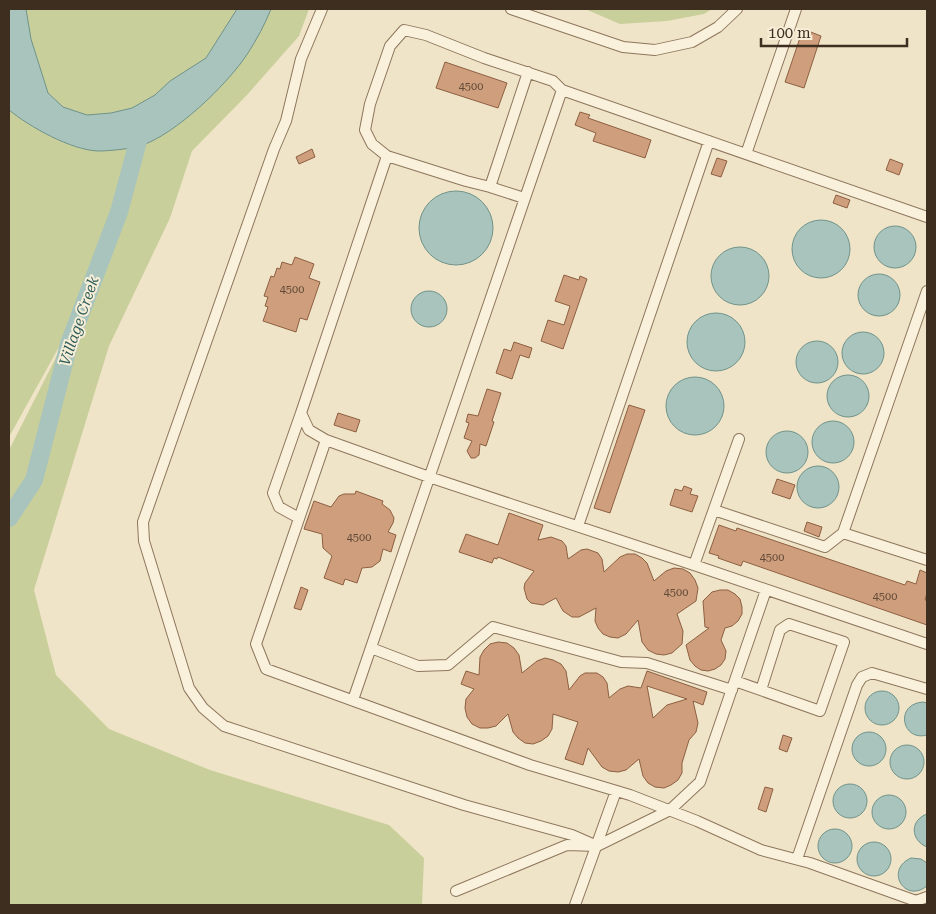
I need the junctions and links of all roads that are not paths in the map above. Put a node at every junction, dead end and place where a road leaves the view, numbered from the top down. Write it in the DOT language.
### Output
graph roads {
  1 [pos="322,9"];
  2 [pos="511,9"];
  3 [pos="738,9"];
  4 [pos="796,9"];
  5 [pos="528,72"];
  6 [pos="562,90"];
  7 [pos="709,141"];
  8 [pos="746,154"];
  9 [pos="387,156"];
  10 [pos="490,187"];
  11 [pos="524,198"];
  12 [pos="927,217"];
  13 [pos="927,291"];
  14 [pos="301,413"];
  15 [pos="739,439"];
  16 [pos="326,440"];
  17 [pos="428,477"];
  18 [pos="714,510"];
  19 [pos="299,518"];
  20 [pos="578,526"];
  21 [pos="843,533"];
  22 [pos="927,560"];
  23 [pos="694,565"];
  24 [pos="766,590"];
  25 [pos="927,644"];
  26 [pos="371,648"];
  27 [pos="733,685"];
  28 [pos="927,689"];
  29 [pos="760,690"];
  30 [pos="353,700"];
  31 [pos="616,791"];
  32 [pos="670,810"];
  33 [pos="597,846"];
  34 [pos="796,859"];
  35 [pos="456,891"];
  36 [pos="927,897"];
  37 [pos="575,905"];
  1 -- 33 [label="lane"];
  2 -- 3 [label="lane"];
  4 -- 8 [label="lane"];
  5 -- 6 [label="lane"];
  5 -- 9 [label="lane"];
  5 -- 10 [label="lane"];
  6 -- 7 [label="lane"];
  6 -- 11 [label="lane"];
  7 -- 8 [label="lane"];
  7 -- 20 [label="lane"];
  8 -- 12 [label="lane"];
  9 -- 10 [label="lane"];
  9 -- 14 [label="lane"];
  10 -- 11 [label="lane"];
  11 -- 17 [label="lane"];
  13 -- 21 [label="lane"];
  14 -- 16 [label="lane"];
  14 -- 19 [label="lane"];
  15 -- 18 [label="lane"];
  16 -- 17 [label="lane"];
  16 -- 19 [label="lane"];
  17 -- 20 [label="lane"];
  17 -- 26 [label="lane"];
  18 -- 21 [label="lane"];
  18 -- 23 [label="lane"];
  19 -- 30 [label="lane"];
  20 -- 23 [label="lane"];
  21 -- 22 [label="lane"];
  23 -- 24 [label="lane"];
  24 -- 25 [label="lane"];
  24 -- 27 [label="lane"];
  26 -- 27 [label="lane"];
  26 -- 30 [label="lane"];
  27 -- 29 [label="lane"];
  27 -- 32 [label="lane"];
  28 -- 34 [label="lane"];
  29 -- 29 [label="lane"];
  30 -- 31 [label="lane"];
  31 -- 32 [label="lane"];
  31 -- 33 [label="lane"];
  32 -- 33 [label="lane"];
  32 -- 34 [label="lane"];
  33 -- 35 [label="lane"];
  33 -- 37 [label="lane"];
  34 -- 36 [label="lane"];
}
